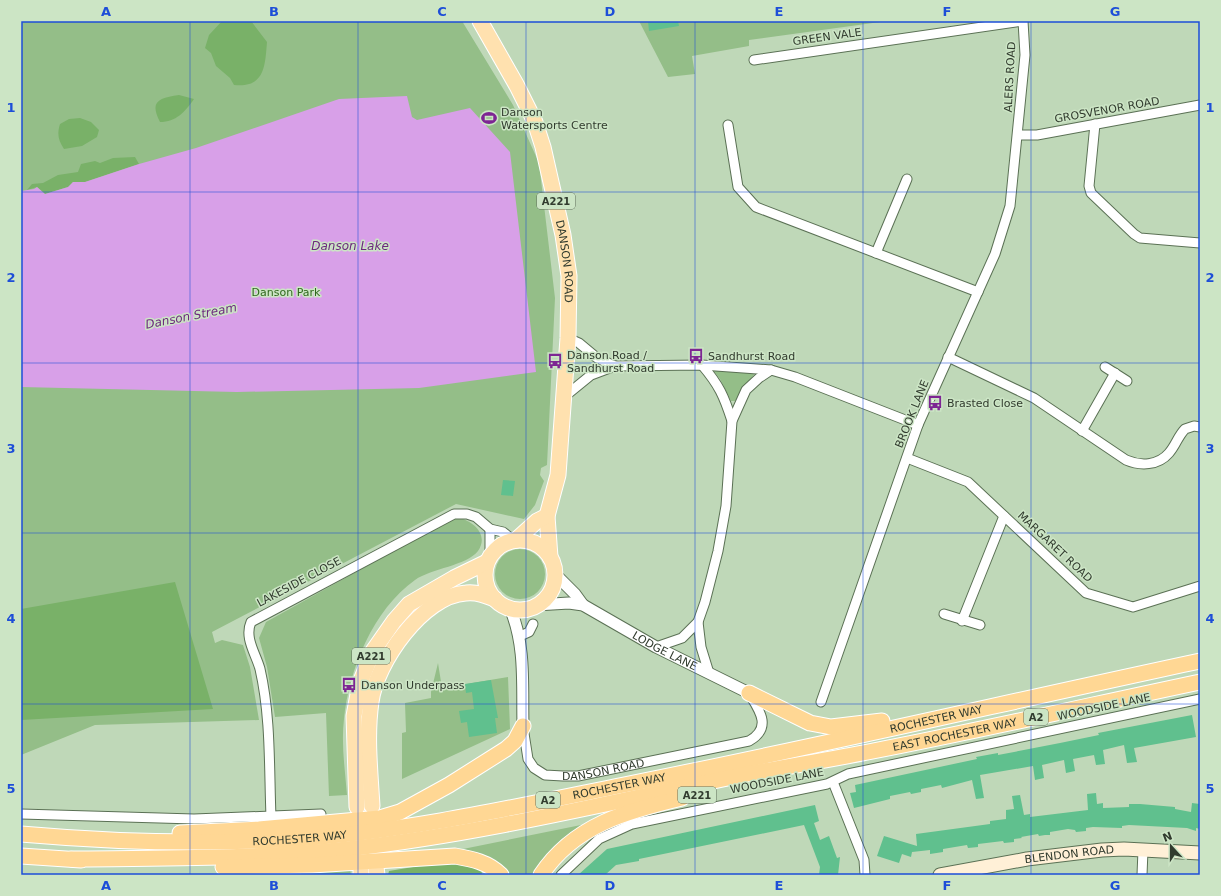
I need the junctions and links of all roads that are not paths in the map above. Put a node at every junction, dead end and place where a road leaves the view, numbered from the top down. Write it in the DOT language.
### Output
graph roads {
  1 [pos="480,21"];
  2 [pos="1023,21"];
  3 [pos="754,60"];
  4 [pos="1200,105"];
  5 [pos="1095,124"];
  6 [pos="728,125"];
  7 [pos="1018,135"];
  8 [pos="907,180"];
  9 [pos="1200,243"];
  10 [pos="876,253"];
  11 [pos="978,292"];
  12 [pos="568,338"];
  13 [pos="948,357"];
  14 [pos="702,365"];
  15 [pos="615,366"];
  16 [pos="1105,367"];
  17 [pos="771,370"];
  18 [pos="1115,373"];
  19 [pos="1127,381"];
  20 [pos="564,397"];
  21 [pos="732,421"];
  22 [pos="918,425"];
  23 [pos="1200,427"];
  24 [pos="1082,431"];
  25 [pos="907,458"];
  26 [pos="547,516"];
  27 [pos="1004,516"];
  28 [pos="490,529"];
  29 [pos="515,540"];
  30 [pos="550,557"];
  31 [pos="489,559"];
  32 [pos="555,574"];
  33 [pos="1200,586"];
  34 [pos="495,599"];
  35 [pos="536,605"];
  36 [pos="583,605"];
  37 [pos="510,608"];
  38 [pos="944,614"];
  39 [pos="962,621"];
  40 [pos="698,622"];
  41 [pos="533,624"];
  42 [pos="980,625"];
  43 [pos="520,636"];
  44 [pos="656,647"];
  45 [pos="1200,662"];
  46 [pos="709,673"];
  47 [pos="1200,682"];
  48 [pos="1068,691"];
  49 [pos="749,693"];
  50 [pos="1200,699"];
  51 [pos="821,702"];
  52 [pos="523,726"];
  53 [pos="873,751"];
  54 [pos="833,782"];
  55 [pos="357,806"];
  56 [pos="372,806"];
  57 [pos="21,814"];
  58 [pos="321,814"];
  59 [pos="271,817"];
  60 [pos="21,834"];
  61 [pos="1143,850"];
  62 [pos="1200,853"];
  63 [pos="21,856"];
  64 [pos="71,859"];
  65 [pos="501,875"];
  66 [pos="541,875"];
  67 [pos="560,875"];
  68 [pos="865,875"];
  69 [pos="940,875"];
  70 [pos="1142,875"];
  1 -- 12 [label="main road, DANSON ROAD / A221"];
  2 -- 3 [label="street, GREEN VALE"];
  2 -- 7 [label="street, ALERS ROAD"];
  4 -- 5 [label="street, GROSVENOR ROAD"];
  5 -- 7 [label="street, GROSVENOR ROAD"];
  5 -- 9 [label="street"];
  6 -- 10 [label="street"];
  7 -- 11 [label="street, BROOK LANE"];
  8 -- 10 [label="street"];
  10 -- 11 [label="street"];
  11 -- 13 [label="street, BROOK LANE"];
  12 -- 15 [label="street"];
  12 -- 20 [label="main road, DANSON ROAD / A221"];
  13 -- 22 [label="street, BROOK LANE"];
  13 -- 24 [label="street"];
  14 -- 15 [label="street"];
  14 -- 17 [label="street"];
  14 -- 21 [label="street"];
  15 -- 20 [label="street"];
  16 -- 18 [label="street"];
  17 -- 21 [label="street"];
  17 -- 22 [label="street"];
  18 -- 19 [label="street"];
  18 -- 24 [label="street"];
  20 -- 26 [label="main road, DANSON ROAD / A221"];
  21 -- 40 [label="street"];
  22 -- 25 [label="street, BROOK LANE"];
  23 -- 24 [label="street"];
  25 -- 27 [label="street, MARGARET ROAD"];
  25 -- 51 [label="street, BROOK LANE"];
  26 -- 29 [label="main road"];
  26 -- 30 [label="main road, DANSON ROAD / A221"];
  27 -- 33 [label="street, MARGARET ROAD"];
  27 -- 39 [label="street"];
  28 -- 29 [label="street, LAKESIDE CLOSE"];
  28 -- 31 [label="street"];
  28 -- 59 [label="street, LAKESIDE CLOSE"];
  29 -- 30 [label="main road"];
  29 -- 31 [label="main road"];
  30 -- 32 [label="main road"];
  31 -- 34 [label="main road"];
  31 -- 55 [label="main road, A221"];
  32 -- 35 [label="main road"];
  32 -- 36 [label="street, LODGE LANE"];
  34 -- 37 [label="main road"];
  34 -- 56 [label="main road, A221"];
  35 -- 36 [label="street, LODGE LANE"];
  35 -- 37 [label="main road"];
  36 -- 44 [label="street, LODGE LANE"];
  37 -- 43 [label="street, DANSON ROAD"];
  38 -- 39 [label="street"];
  39 -- 42 [label="street"];
  40 -- 44 [label="street"];
  40 -- 46 [label="street"];
  41 -- 43 [label="street"];
  43 -- 52 [label="street, DANSON ROAD"];
  44 -- 46 [label="street, LODGE LANE"];
  45 -- 48 [label="highway, A2"];
  46 -- 49 [label="street, LODGE LANE"];
  47 -- 53 [label="highway, EAST ROCHESTER WAY / A2"];
  48 -- 49 [label="highway"];
  48 -- 60 [label="highway, ROCHESTER WAY / A2"];
  49 -- 52 [label="street, DANSON ROAD"];
  50 -- 54 [label="street, WOODSIDE LANE"];
  52 -- 60 [label="highway"];
  53 -- 64 [label="highway, ROCHESTER WAY / A2"];
  53 -- 66 [label="highway, A221"];
  54 -- 67 [label="street, WOODSIDE LANE"];
  54 -- 68 [label="street"];
  57 -- 59 [label="street"];
  58 -- 59 [label="street"];
  61 -- 62 [label="main road, BLENDON ROAD"];
  61 -- 69 [label="main road, BLENDON ROAD"];
  61 -- 70 [label="street"];
  63 -- 64 [label="highway, A2"];
  64 -- 65 [label="highway"];
}
